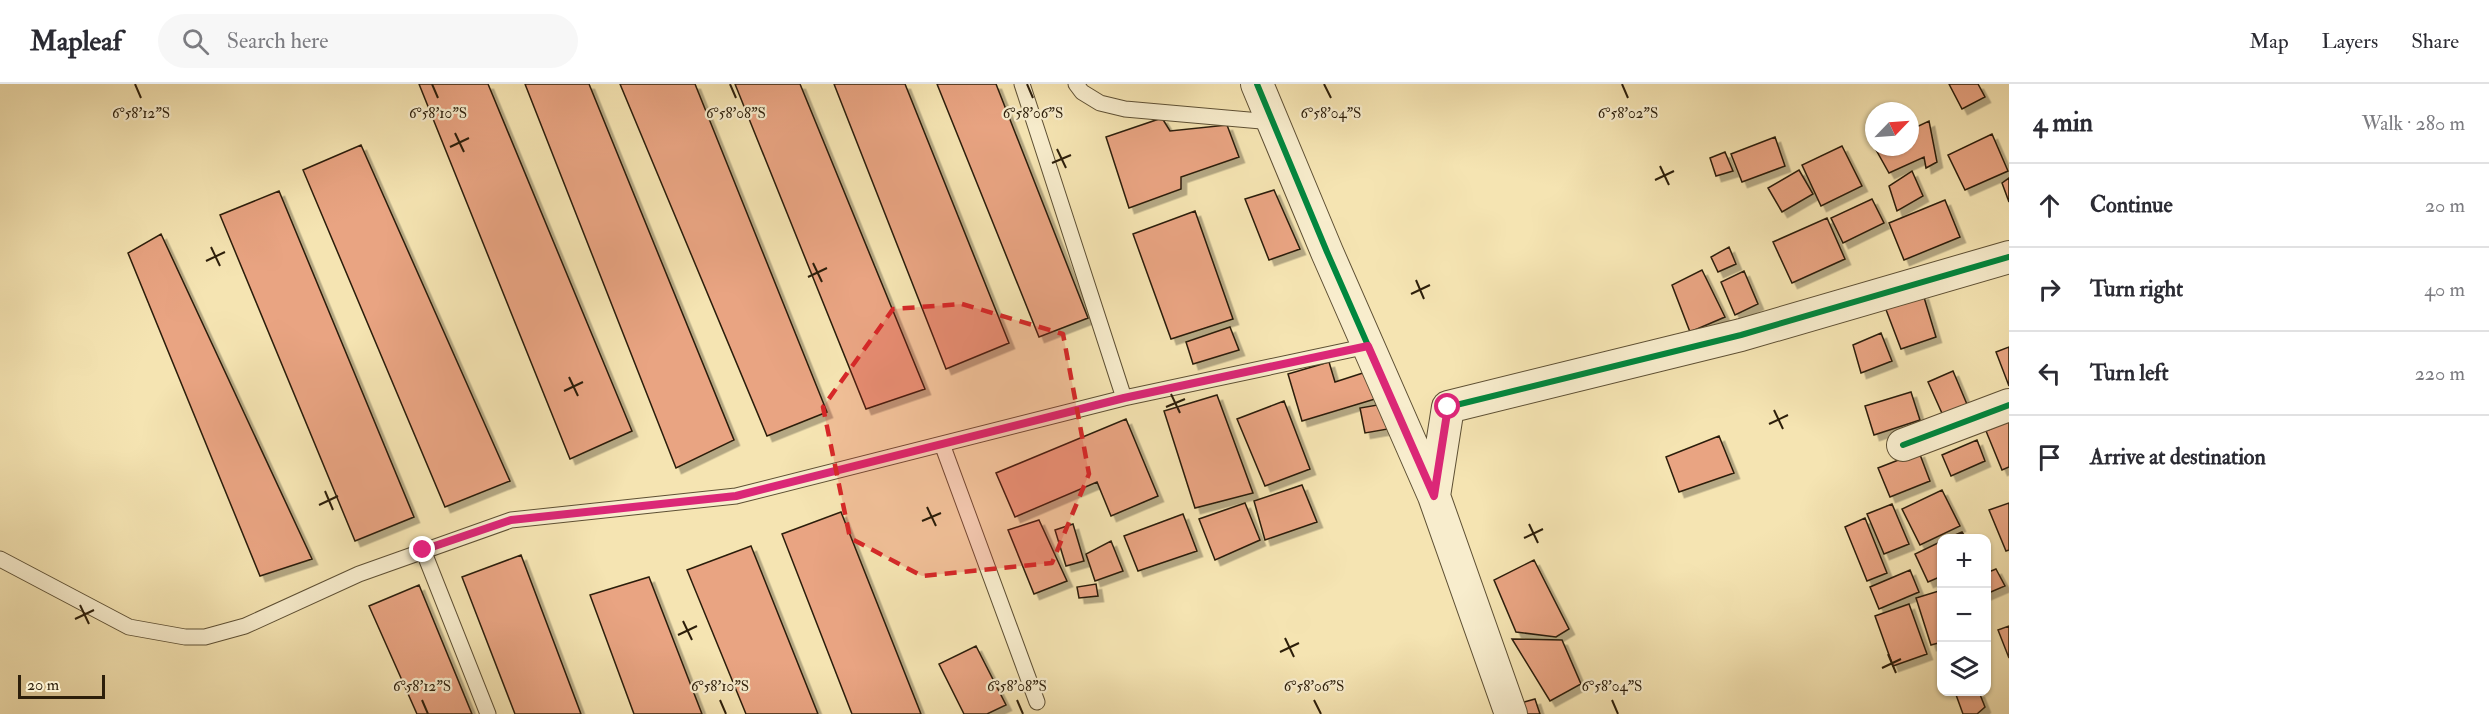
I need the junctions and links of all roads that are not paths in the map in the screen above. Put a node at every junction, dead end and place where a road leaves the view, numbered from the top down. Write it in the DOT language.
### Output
graph roads {
  1 [pos="1022,84"];
  2 [pos="1076,84"];
  3 [pos="1257,84"];
  4 [pos="1273,122"];
  5 [pos="2009,257"];
  6 [pos="1368,346"];
  7 [pos="1124,398"];
  8 [pos="2009,405"];
  9 [pos="942,444"];
  10 [pos="1903,445"];
  11 [pos="1434,496"];
  12 [pos="423,550"];
  13 [pos="0,559"];
  14 [pos="1036,702"];
  15 [pos="488,714"];
  16 [pos="1511,714"];
  1 -- 7 [label="lane"];
  2 -- 4 [label="lane"];
  3 -- 4 [label="street"];
  4 -- 6 [label="street"];
  5 -- 11 [label="street"];
  6 -- 7 [label="lane"];
  6 -- 11 [label="street"];
  7 -- 9 [label="lane"];
  8 -- 10 [label="street"];
  9 -- 12 [label="lane"];
  9 -- 14 [label="lane"];
  11 -- 16 [label="street"];
  12 -- 13 [label="lane"];
  12 -- 15 [label="lane"];
}
